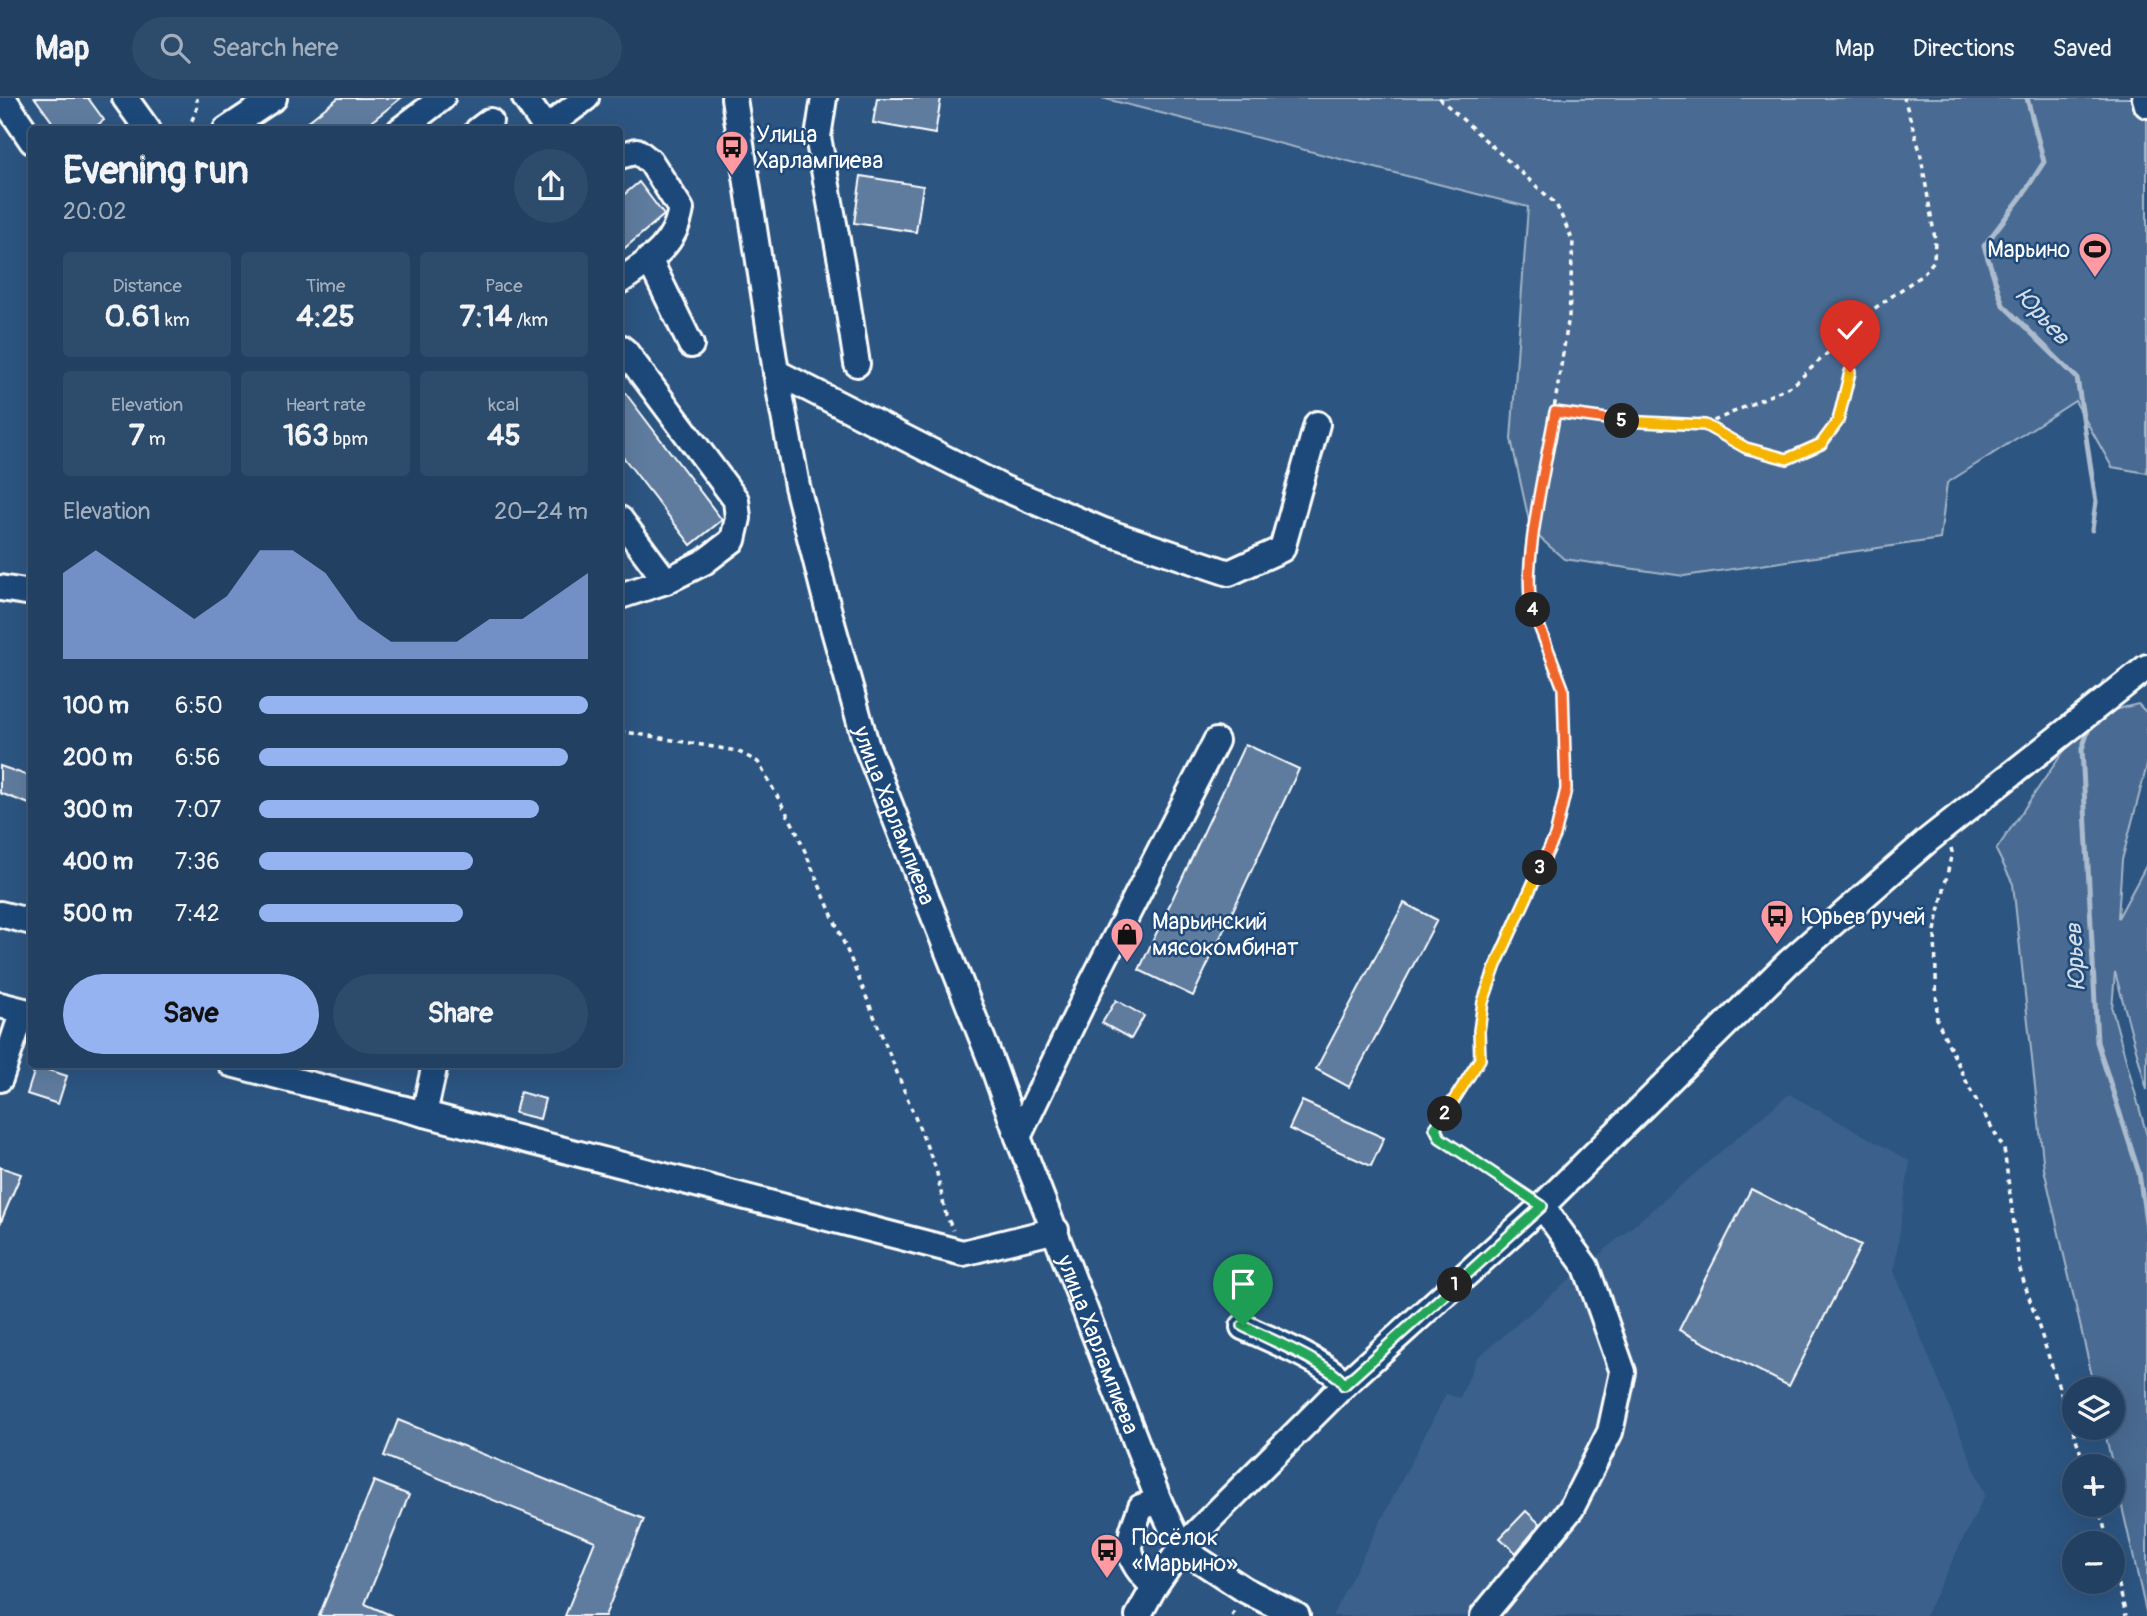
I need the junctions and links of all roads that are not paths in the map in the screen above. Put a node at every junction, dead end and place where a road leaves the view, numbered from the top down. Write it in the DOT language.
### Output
graph roads {
  1 [pos="3,98"];
  2 [pos="125,98"];
  3 [pos="274,98"];
  4 [pos="442,98"];
  5 [pos="525,98"];
  6 [pos="586,98"];
  7 [pos="734,98"];
  8 [pos="824,98"];
  9 [pos="2145,98"];
  10 [pos="2147,105"];
  11 [pos="145,126"];
  12 [pos="232,126"];
  13 [pos="405,126"];
  14 [pos="544,126"];
  15 [pos="550,126"];
  16 [pos="28,135"];
  17 [pos="623,155"];
  18 [pos="649,259"];
  19 [pos="623,279"];
  20 [pos="691,345"];
  21 [pos="623,349"];
  22 [pos="857,364"];
  23 [pos="776,372"];
  24 [pos="1317,424"];
  25 [pos="623,523"];
  26 [pos="666,580"];
  27 [pos="0,588"];
  28 [pos="28,592"];
  29 [pos="623,595"];
  30 [pos="2147,667"];
  31 [pos="1216,741"];
  32 [pos="0,914"];
  33 [pos="28,921"];
  34 [pos="18,1010"];
  35 [pos="246,1068"];
  36 [pos="434,1068"];
  37 [pos="0,1079"];
  38 [pos="424,1114"];
  39 [pos="1018,1137"];
  40 [pos="1542,1206"];
  41 [pos="1056,1230"];
  42 [pos="1243,1326"];
  43 [pos="1344,1385"];
  44 [pos="1159,1502"];
  45 [pos="1181,1548"];
  46 [pos="1154,1587"];
  47 [pos="1138,1616"];
  48 [pos="1297,1616"];
  49 [pos="1483,1616"];
  1 -- 16 [label="street"];
  2 -- 11 [label="street"];
  3 -- 12 [label="street"];
  4 -- 13 [label="street"];
  5 -- 14 [label="street"];
  6 -- 15 [label="street"];
  7 -- 23 [label="street, улица Харлампиева"];
  8 -- 22 [label="street"];
  9 -- 10 [label="street"];
  17 -- 18 [label="street"];
  18 -- 19 [label="street"];
  18 -- 20 [label="street"];
  21 -- 26 [label="street"];
  23 -- 24 [label="street"];
  23 -- 39 [label="street, улица Харлампиева"];
  25 -- 26 [label="street"];
  26 -- 29 [label="street"];
  27 -- 28 [label="street"];
  30 -- 40 [label="street"];
  31 -- 39 [label="street"];
  32 -- 33 [label="street"];
  34 -- 37 [label="street"];
  35 -- 38 [label="street"];
  36 -- 38 [label="street"];
  38 -- 41 [label="street"];
  39 -- 41 [label="street, улица Харлампиева"];
  40 -- 43 [label="street"];
  40 -- 49 [label="street"];
  41 -- 44 [label="street, улица Харлампиева"];
  42 -- 43 [label="street"];
  43 -- 45 [label="street"];
  44 -- 45 [label="street, улица Харлампиева"];
  44 -- 46 [label="street"];
  45 -- 46 [label="street"];
  45 -- 48 [label="street"];
  46 -- 47 [label="street"];
}
